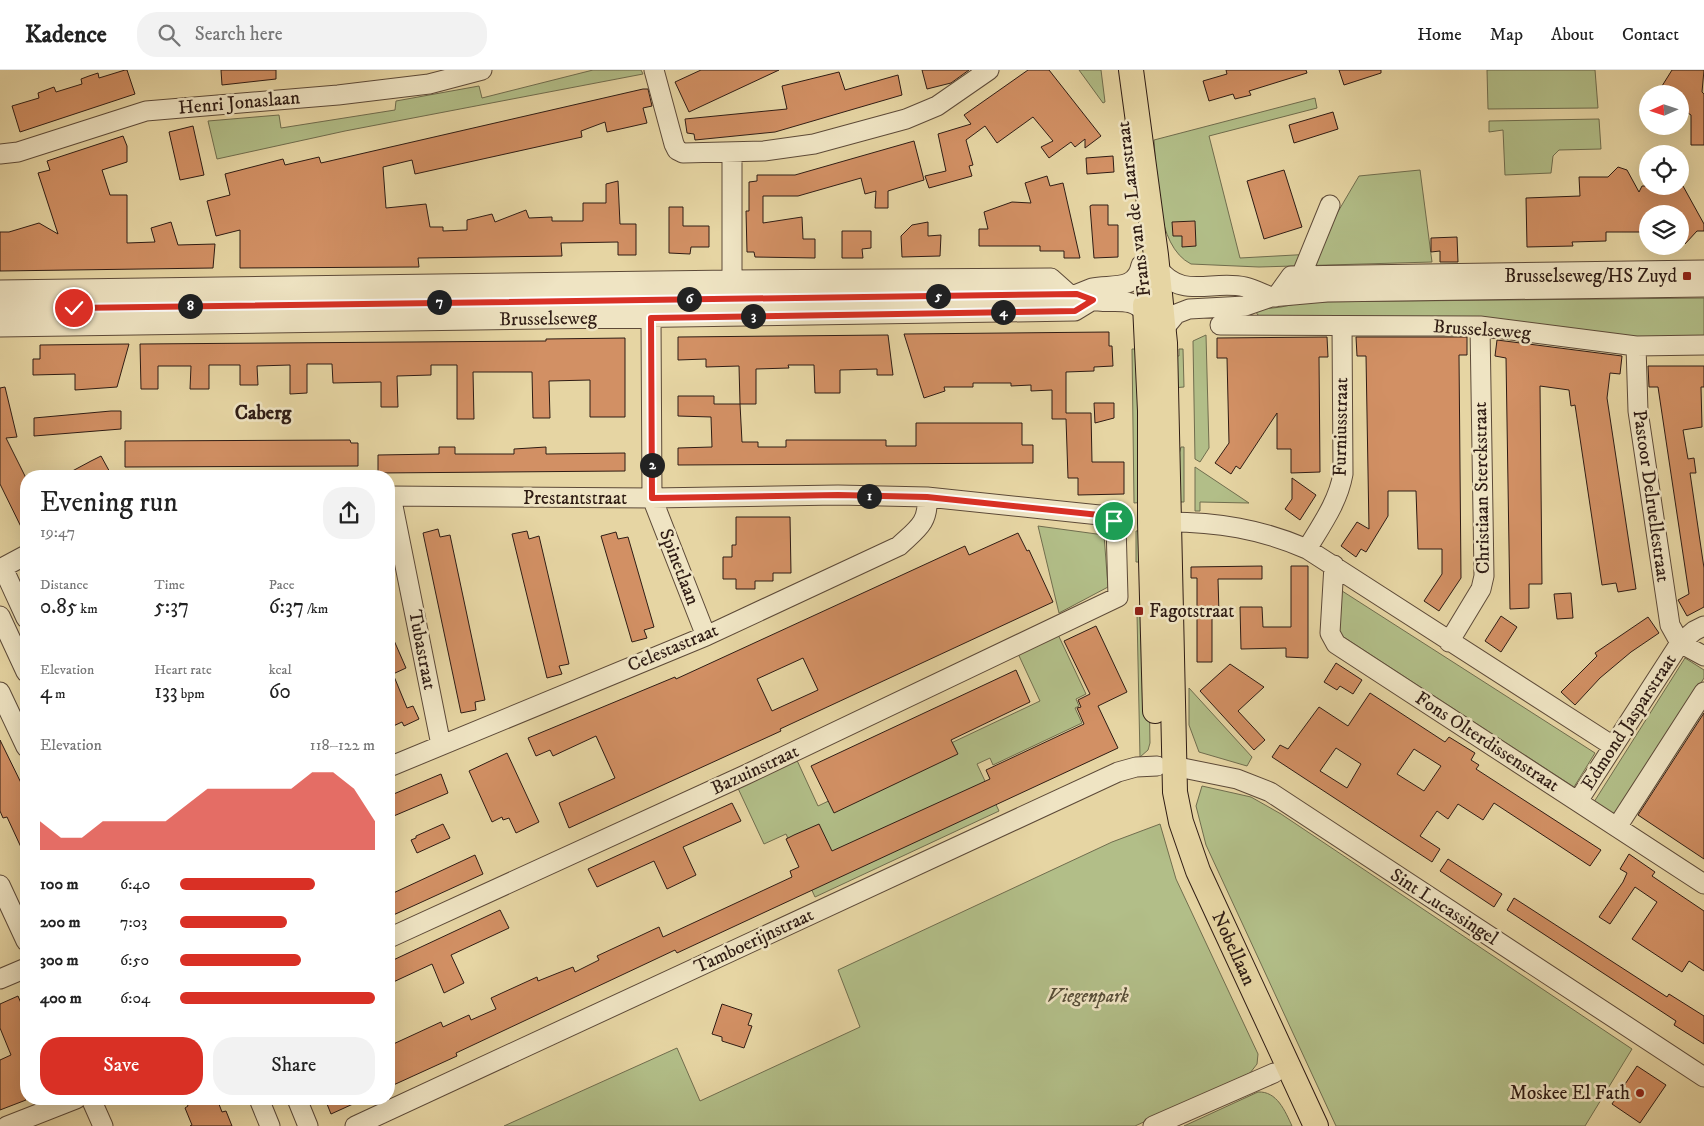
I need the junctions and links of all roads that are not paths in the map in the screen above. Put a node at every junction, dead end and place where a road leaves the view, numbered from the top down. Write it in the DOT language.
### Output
graph roads {
  1 [pos="482,70"];
  2 [pos="654,70"];
  3 [pos="989,70"];
  4 [pos="1118,70"];
  5 [pos="1131,70"];
  6 [pos="428,77"];
  7 [pos="1128,102"];
  8 [pos="732,152"];
  9 [pos="9,153"];
  10 [pos="1330,204"];
  11 [pos="1149,266"];
  12 [pos="1704,270"];
  13 [pos="1301,276"];
  14 [pos="732,280"];
  15 [pos="1244,287"];
  16 [pos="1704,287"];
  17 [pos="0,290"];
  18 [pos="1080,296"];
  19 [pos="1274,297"];
  20 [pos="1154,306"];
  21 [pos="1245,306"];
  22 [pos="0,309"];
  23 [pos="651,318"];
  24 [pos="1259,324"];
  25 [pos="1220,325"];
  26 [pos="1342,326"];
  27 [pos="1480,326"];
  28 [pos="0,327"];
  29 [pos="1164,334"];
  30 [pos="1704,345"];
  31 [pos="1636,346"];
  32 [pos="395,496"];
  33 [pos="927,497"];
  34 [pos="652,498"];
  35 [pos="395,521"];
  36 [pos="1168,522"];
  37 [pos="1307,548"];
  38 [pos="20,558"];
  39 [pos="1334,565"];
  40 [pos="1,568"];
  41 [pos="1118,597"];
  42 [pos="20,606"];
  43 [pos="0,616"];
  44 [pos="1704,626"];
  45 [pos="706,636"];
  46 [pos="1449,642"];
  47 [pos="1680,644"];
  48 [pos="1704,656"];
  49 [pos="20,659"];
  50 [pos="0,692"];
  51 [pos="1704,692"];
  52 [pos="20,734"];
  53 [pos="441,746"];
  54 [pos="1613,746"];
  55 [pos="395,765"];
  56 [pos="1165,766"];
  57 [pos="1578,801"];
  58 [pos="1617,827"];
  59 [pos="1704,884"];
  60 [pos="0,885"];
  61 [pos="20,928"];
  62 [pos="395,935"];
  63 [pos="20,971"];
  64 [pos="0,979"];
  65 [pos="1274,1073"];
  66 [pos="1704,1077"];
  67 [pos="61,1105"];
  68 [pos="94,1105"];
  69 [pos="261,1105"];
  70 [pos="299,1105"];
  71 [pos="7,1126"];
  72 [pos="104,1126"];
  73 [pos="270,1126"];
  74 [pos="308,1126"];
  75 [pos="355,1126"];
  76 [pos="1153,1126"];
  77 [pos="1299,1126"];
  78 [pos="1316,1126"];
  1 -- 6 [label="street, Henri Jonaslaan"];
  2 -- 8 [label="street"];
  3 -- 8 [label="street"];
  4 -- 7 [label="main road"];
  5 -- 7 [label="main road"];
  6 -- 9 [label="street, Henri Jonaslaan"];
  7 -- 11 [label="main road, Frans van de Laarstraat"];
  8 -- 14 [label="street"];
  10 -- 13 [label="street"];
  11 -- 15 [label="street, Brusselseweg"];
  11 -- 18 [label="street, Brusselseweg"];
  11 -- 20 [label="main road, Frans van de Laarstraat"];
  12 -- 13 [label="street"];
  13 -- 19 [label="street"];
  14 -- 17 [label="street, Brusselseweg"];
  14 -- 18 [label="street, Brusselseweg"];
  15 -- 19 [label="street, Brusselseweg"];
  15 -- 21 [label="street"];
  16 -- 19 [label="street, Brusselseweg"];
  18 -- 20 [label="street, Brusselseweg"];
  18 -- 22 [label="street, Brusselseweg"];
  18 -- 23 [label="street, Brusselseweg"];
  19 -- 21 [label="street, Brusselseweg"];
  20 -- 29 [label="main road"];
  20 -- 56 [label="main road"];
  21 -- 24 [label="street"];
  21 -- 29 [label="street, Brusselseweg"];
  23 -- 28 [label="street, Brusselseweg"];
  23 -- 34 [label="street, Spinetlaan"];
  24 -- 25 [label="street, Brusselseweg"];
  24 -- 26 [label="street, Brusselseweg"];
  26 -- 27 [label="street, Brusselseweg"];
  26 -- 37 [label="street, Furniusstraat"];
  27 -- 31 [label="street, Brusselseweg"];
  27 -- 46 [label="street, Christiaan Sterckstraat"];
  29 -- 36 [label="main road"];
  30 -- 31 [label="street, Brusselseweg"];
  31 -- 47 [label="street, Pastoor Delruellestraat"];
  32 -- 34 [label="street, Prestantstraat"];
  33 -- 34 [label="street, Prestantstraat"];
  33 -- 41 [label="street, Prestantstraat"];
  33 -- 45 [label="street, Celestastraat"];
  34 -- 45 [label="street, Spinetlaan"];
  35 -- 53 [label="street, Tubastraat"];
  36 -- 37 [label="street"];
  36 -- 56 [label="main road"];
  37 -- 39 [label="street"];
  38 -- 40 [label="street"];
  39 -- 46 [label="street"];
  39 -- 57 [label="street, Fons Olterdissenstraat"];
  40 -- 42 [label="street"];
  41 -- 62 [label="street, Bazuinstraat"];
  43 -- 49 [label="street"];
  44 -- 47 [label="street, Edmond Jasparstraat"];
  45 -- 53 [label="street, Celestastraat"];
  46 -- 54 [label="street"];
  47 -- 48 [label="street"];
  47 -- 54 [label="street, Edmond Jasparstraat"];
  50 -- 52 [label="street"];
  51 -- 58 [label="street"];
  53 -- 55 [label="street, Celestastraat"];
  54 -- 57 [label="street, Edmond Jasparstraat"];
  56 -- 65 [label="main road, Nobellaan"];
  56 -- 66 [label="street, Sint Lucassingel"];
  56 -- 75 [label="street, Tamboerijnstraat"];
  56 -- 78 [label="main road, Nobellaan"];
  57 -- 58 [label="street, Fons Olterdissenstraat"];
  58 -- 59 [label="street, Fons Olterdissenstraat"];
  60 -- 61 [label="street"];
  63 -- 64 [label="street"];
  65 -- 76 [label="street"];
  65 -- 77 [label="main road, Nobellaan"];
  67 -- 71 [label="street"];
  68 -- 72 [label="street"];
  69 -- 73 [label="street"];
  70 -- 74 [label="street"];
}
